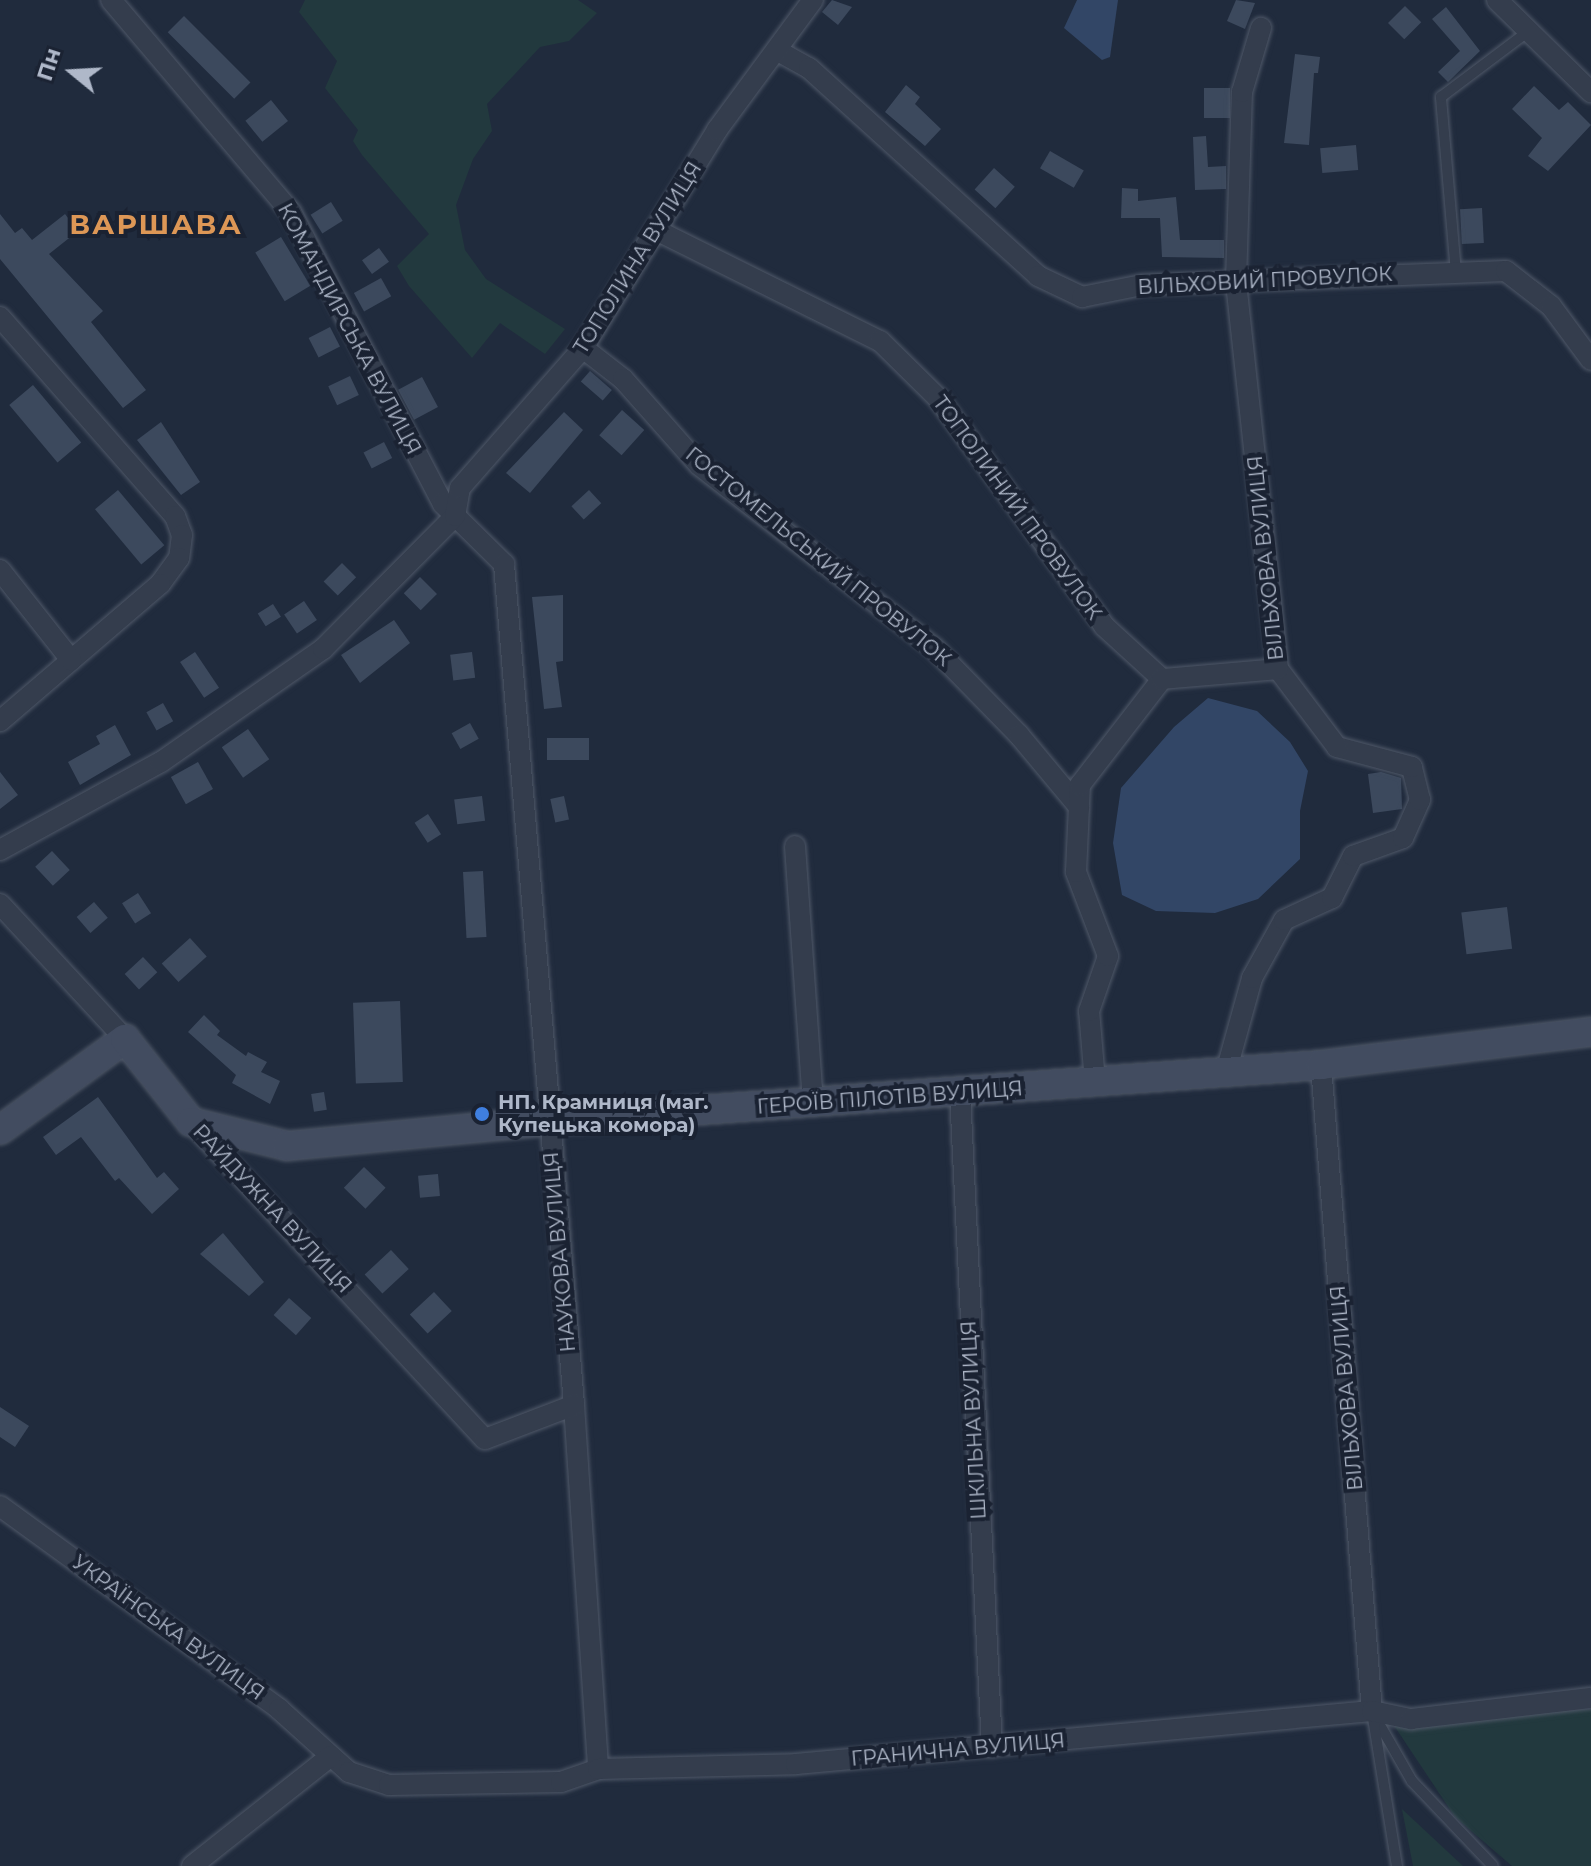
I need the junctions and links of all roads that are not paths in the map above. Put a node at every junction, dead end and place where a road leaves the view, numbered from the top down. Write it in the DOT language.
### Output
graph roads {
  1 [pos="111,0"];
  2 [pos="813,0"];
  3 [pos="1497,0"];
  4 [pos="1261,28"];
  5 [pos="1530,30"];
  6 [pos="778,51"];
  7 [pos="1591,92"];
  8 [pos="658,231"];
  9 [pos="1456,273"];
  10 [pos="1236,281"];
  11 [pos="0,317"];
  12 [pos="583,348"];
  13 [pos="1591,360"];
  14 [pos="455,516"];
  15 [pos="0,570"];
  16 [pos="71,660"];
  17 [pos="1278,669"];
  18 [pos="1162,679"];
  19 [pos="0,721"];
  20 [pos="1079,807"];
  21 [pos="795,846"];
  22 [pos="0,850"];
  23 [pos="0,904"];
  24 [pos="1591,1032"];
  25 [pos="125,1039"];
  26 [pos="1321,1065"];
  27 [pos="1226,1072"];
  28 [pos="1095,1082"];
  29 [pos="960,1093"];
  30 [pos="813,1104"];
  31 [pos="549,1121"];
  32 [pos="191,1122"];
  33 [pos="0,1130"];
  34 [pos="574,1405"];
  35 [pos="0,1506"];
  36 [pos="1591,1698"];
  37 [pos="1372,1711"];
  38 [pos="992,1747"];
  39 [pos="331,1756"];
  40 [pos="598,1769"];
  41 [pos="192,1866"];
  42 [pos="1397,1866"];
  43 [pos="1493,1866"];
  1 -- 14 [label="street, КОМАНДИРСЬКА ВУЛИЦЯ"];
  2 -- 6 [label="street, ТОПОЛИНА ВУЛИЦЯ"];
  3 -- 5 [label="street"];
  4 -- 10 [label="street, ВІЛЬХОВА ВУЛИЦЯ"];
  5 -- 7 [label="street"];
  5 -- 9 [label="lane"];
  6 -- 8 [label="street, ТОПОЛИНА ВУЛИЦЯ"];
  6 -- 10 [label="street, ВІЛЬХОВИЙ ПРОВУЛОК"];
  8 -- 12 [label="street, ТОПОЛИНА ВУЛИЦЯ"];
  8 -- 18 [label="street, ТОПОЛИНИЙ ПРОВУЛОК"];
  9 -- 10 [label="street, ВІЛЬХОВИЙ ПРОВУЛОК"];
  9 -- 13 [label="street, ВІЛЬХОВИЙ ПРОВУЛОК"];
  10 -- 17 [label="street, ВІЛЬХОВА ВУЛИЦЯ"];
  11 -- 16 [label="street"];
  12 -- 14 [label="street, ТОПОЛИНА ВУЛИЦЯ"];
  12 -- 20 [label="street, ГОСТОМЕЛЬСЬКИЙ ПРОВУЛОК"];
  14 -- 22 [label="street, ТОПОЛИНА ВУЛИЦЯ"];
  14 -- 31 [label="street, НАУКОВА ВУЛИЦЯ"];
  15 -- 16 [label="street"];
  16 -- 19 [label="street"];
  17 -- 18 [label="street"];
  17 -- 27 [label="street, ВІЛЬХОВА ВУЛИЦЯ"];
  18 -- 20 [label="street"];
  20 -- 28 [label="street"];
  21 -- 30 [label="street"];
  23 -- 25 [label="street, РАЙДУЖНА ВУЛИЦЯ"];
  24 -- 26 [label="street, ГЕРОЇВ ПІЛОТІВ ВУЛИЦЯ"];
  25 -- 32 [label="street, РАЙДУЖНА ВУЛИЦЯ"];
  25 -- 33 [label="street"];
  26 -- 27 [label="street, ГЕРОЇВ ПІЛОТІВ ВУЛИЦЯ"];
  26 -- 37 [label="street, ВІЛЬХОВА ВУЛИЦЯ"];
  27 -- 28 [label="street, ГЕРОЇВ ПІЛОТІВ ВУЛИЦЯ"];
  28 -- 29 [label="street, ГЕРОЇВ ПІЛОТІВ ВУЛИЦЯ"];
  29 -- 30 [label="street, ГЕРОЇВ ПІЛОТІВ ВУЛИЦЯ"];
  29 -- 38 [label="street, ШКІЛЬНА ВУЛИЦЯ"];
  30 -- 31 [label="street, ГЕРОЇВ ПІЛОТІВ ВУЛИЦЯ"];
  31 -- 32 [label="street, ГЕРОЇВ ПІЛОТІВ ВУЛИЦЯ"];
  31 -- 34 [label="street, НАУКОВА ВУЛИЦЯ"];
  32 -- 34 [label="street, РАЙДУЖНА ВУЛИЦЯ"];
  34 -- 40 [label="street, НАУКОВА ВУЛИЦЯ"];
  35 -- 39 [label="street, УКРАЇНСЬКА ВУЛИЦЯ"];
  36 -- 37 [label="street, ГРАНИЧНА ВУЛИЦЯ"];
  37 -- 38 [label="street, ГРАНИЧНА ВУЛИЦЯ"];
  37 -- 42 [label="lane"];
  37 -- 43 [label="lane"];
  38 -- 40 [label="street, ГРАНИЧНА ВУЛИЦЯ"];
  39 -- 40 [label="street, ГРАНИЧНА ВУЛИЦЯ"];
  39 -- 41 [label="street"];
}
